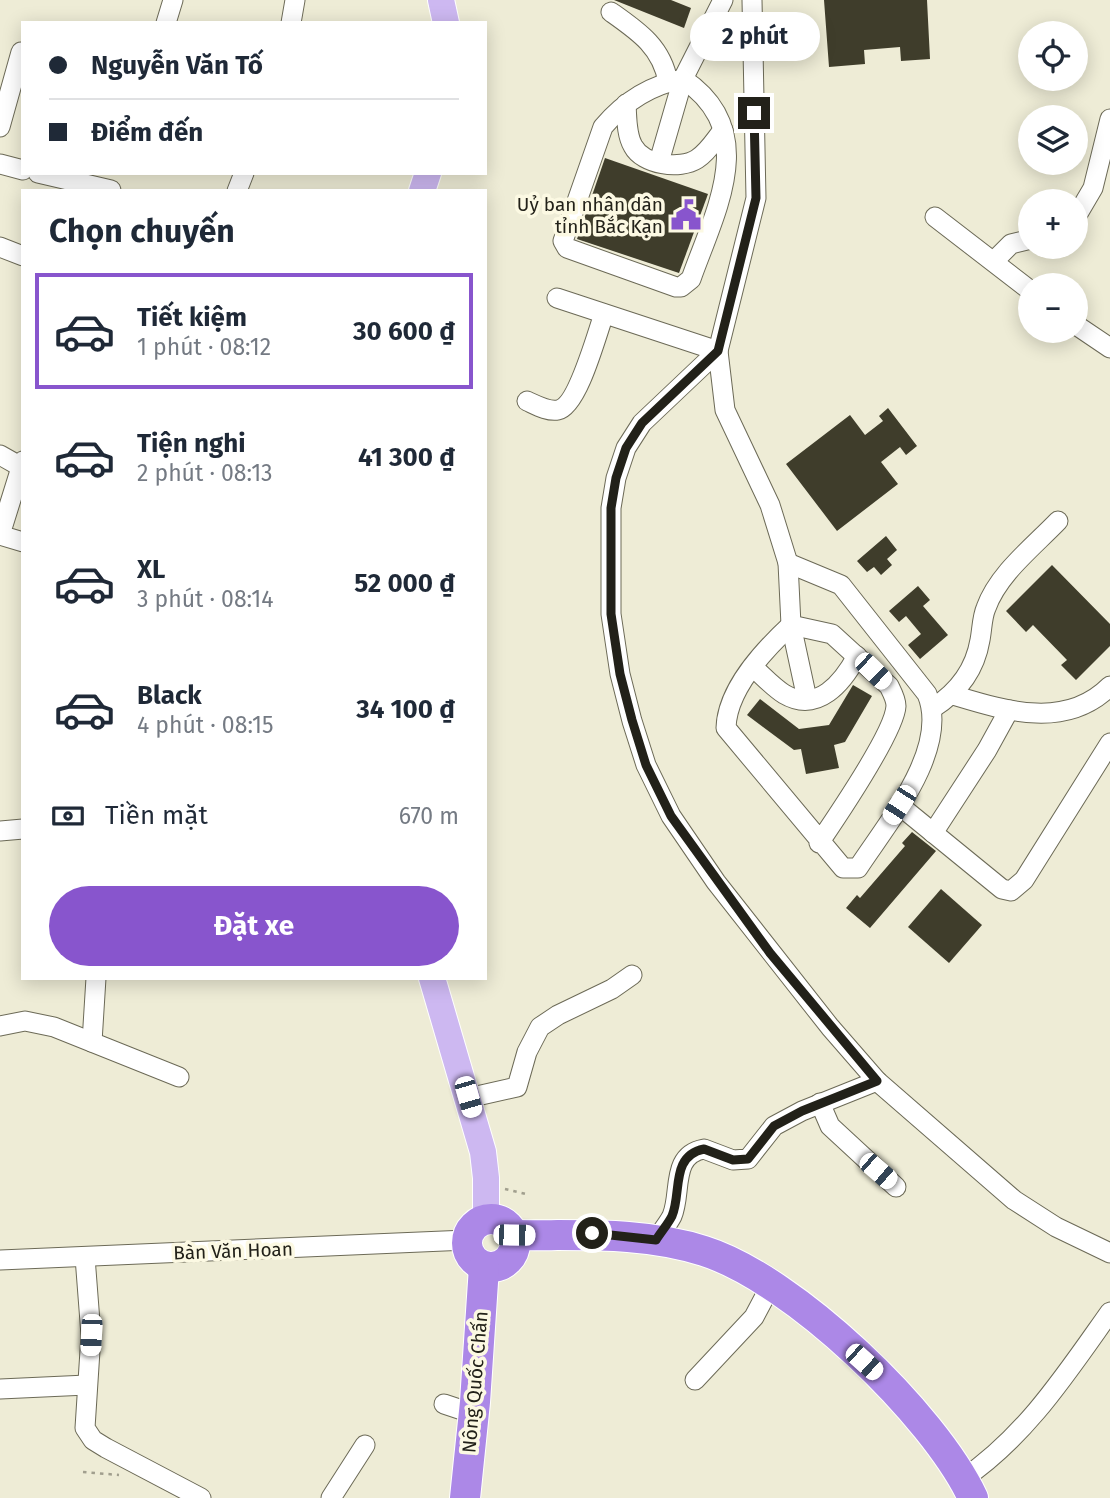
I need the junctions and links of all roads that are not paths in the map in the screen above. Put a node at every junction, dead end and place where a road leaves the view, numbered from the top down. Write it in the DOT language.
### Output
graph roads {
  1 [pos="173,0"];
  2 [pos="295,0"];
  3 [pos="441,0"];
  4 [pos="723,0"];
  5 [pos="752,0"];
  6 [pos="611,12"];
  7 [pos="167,21"];
  8 [pos="290,21"];
  9 [pos="446,21"];
  10 [pos="21,52"];
  11 [pos="676,81"];
  12 [pos="626,104"];
  13 [pos="1110,119"];
  14 [pos="0,127"];
  15 [pos="723,130"];
  16 [pos="659,162"];
  17 [pos="0,163"];
  18 [pos="21,169"];
  19 [pos="47,175"];
  20 [pos="107,189"];
  21 [pos="1088,197"];
  22 [pos="934,217"];
  23 [pos="1018,242"];
  24 [pos="0,247"];
  25 [pos="21,255"];
  26 [pos="994,261"];
  27 [pos="1018,280"];
  28 [pos="557,298"];
  29 [pos="604,313"];
  30 [pos="1088,334"];
  31 [pos="1110,348"];
  32 [pos="718,351"];
  33 [pos="527,401"];
  34 [pos="0,455"];
  35 [pos="21,466"];
  36 [pos="21,469"];
  37 [pos="1058,521"];
  38 [pos="0,535"];
  39 [pos="21,541"];
  40 [pos="788,563"];
  41 [pos="791,625"];
  42 [pos="857,656"];
  43 [pos="754,668"];
  44 [pos="1107,694"];
  45 [pos="953,695"];
  46 [pos="807,699"];
  47 [pos="933,708"];
  48 [pos="1009,710"];
  49 [pos="1110,743"];
  50 [pos="899,805"];
  51 [pos="21,829"];
  52 [pos="0,831"];
  53 [pos="933,833"];
  54 [pos="820,843"];
  55 [pos="632,975"];
  56 [pos="96,980"];
  57 [pos="433,980"];
  58 [pos="0,1026"];
  59 [pos="92,1042"];
  60 [pos="179,1077"];
  61 [pos="877,1081"];
  62 [pos="468,1097"];
  63 [pos="820,1103"];
  64 [pos="896,1187"];
  65 [pos="476,1230"];
  66 [pos="514,1235"];
  67 [pos="656,1240"];
  68 [pos="1110,1253"];
  69 [pos="85,1257"];
  70 [pos="0,1260"];
  71 [pos="484,1267"];
  72 [pos="772,1283"];
  73 [pos="1110,1312"];
  74 [pos="695,1380"];
  75 [pos="87,1385"];
  76 [pos="0,1389"];
  77 [pos="444,1404"];
  78 [pos="475,1408"];
  79 [pos="365,1445"];
  80 [pos="968,1488"];
  81 [pos="343,1493"];
  82 [pos="201,1498"];
  83 [pos="465,1498"];
  1 -- 7 [label="street"];
  2 -- 8 [label="street"];
  3 -- 9 [label="main road"];
  4 -- 11 [label="street"];
  5 -- 32 [label="street"];
  6 -- 11 [label="street"];
  10 -- 14 [label="street"];
  11 -- 12 [label="street"];
  11 -- 15 [label="street"];
  11 -- 16 [label="street"];
  12 -- 15 [label="street"];
  12 -- 16 [label="street"];
  13 -- 21 [label="street"];
  15 -- 16 [label="street"];
  17 -- 18 [label="street"];
  19 -- 20 [label="street"];
  22 -- 26 [label="street"];
  23 -- 26 [label="street"];
  24 -- 25 [label="street"];
  26 -- 27 [label="street"];
  28 -- 29 [label="street"];
  29 -- 32 [label="street"];
  29 -- 33 [label="street"];
  30 -- 31 [label="street"];
  32 -- 40 [label="street"];
  32 -- 61 [label="street"];
  34 -- 35 [label="street"];
  36 -- 38 [label="street"];
  37 -- 45 [label="street"];
  38 -- 39 [label="street"];
  40 -- 41 [label="street"];
  40 -- 47 [label="street"];
  41 -- 42 [label="street"];
  41 -- 43 [label="street"];
  41 -- 46 [label="street"];
  42 -- 46 [label="street"];
  42 -- 54 [label="street"];
  43 -- 46 [label="street"];
  43 -- 54 [label="street"];
  44 -- 48 [label="street"];
  45 -- 47 [label="street"];
  45 -- 48 [label="street"];
  47 -- 50 [label="street"];
  48 -- 53 [label="street"];
  49 -- 53 [label="street"];
  50 -- 53 [label="street"];
  50 -- 54 [label="street"];
  51 -- 52 [label="street"];
  55 -- 62 [label="street"];
  56 -- 59 [label="street"];
  57 -- 62 [label="main road"];
  58 -- 59 [label="street"];
  59 -- 60 [label="street"];
  61 -- 63 [label="street"];
  61 -- 68 [label="street"];
  62 -- 65 [label="main road"];
  63 -- 64 [label="street"];
  63 -- 67 [label="street"];
  65 -- 66 [label="highway"];
  65 -- 69 [label="street, Bàn Văn Hoan"];
  65 -- 71 [label="highway"];
  66 -- 67 [label="highway"];
  66 -- 71 [label="highway"];
  67 -- 72 [label="highway"];
  69 -- 70 [label="street, Bàn Văn Hoan"];
  69 -- 75 [label="street"];
  71 -- 78 [label="highway, Nông Quốc Chấn"];
  72 -- 74 [label="street"];
  72 -- 80 [label="highway"];
  73 -- 80 [label="street"];
  75 -- 76 [label="street"];
  75 -- 82 [label="street"];
  77 -- 78 [label="street"];
  78 -- 83 [label="highway, Nông Quốc Chấn"];
  79 -- 81 [label="street"];
}
